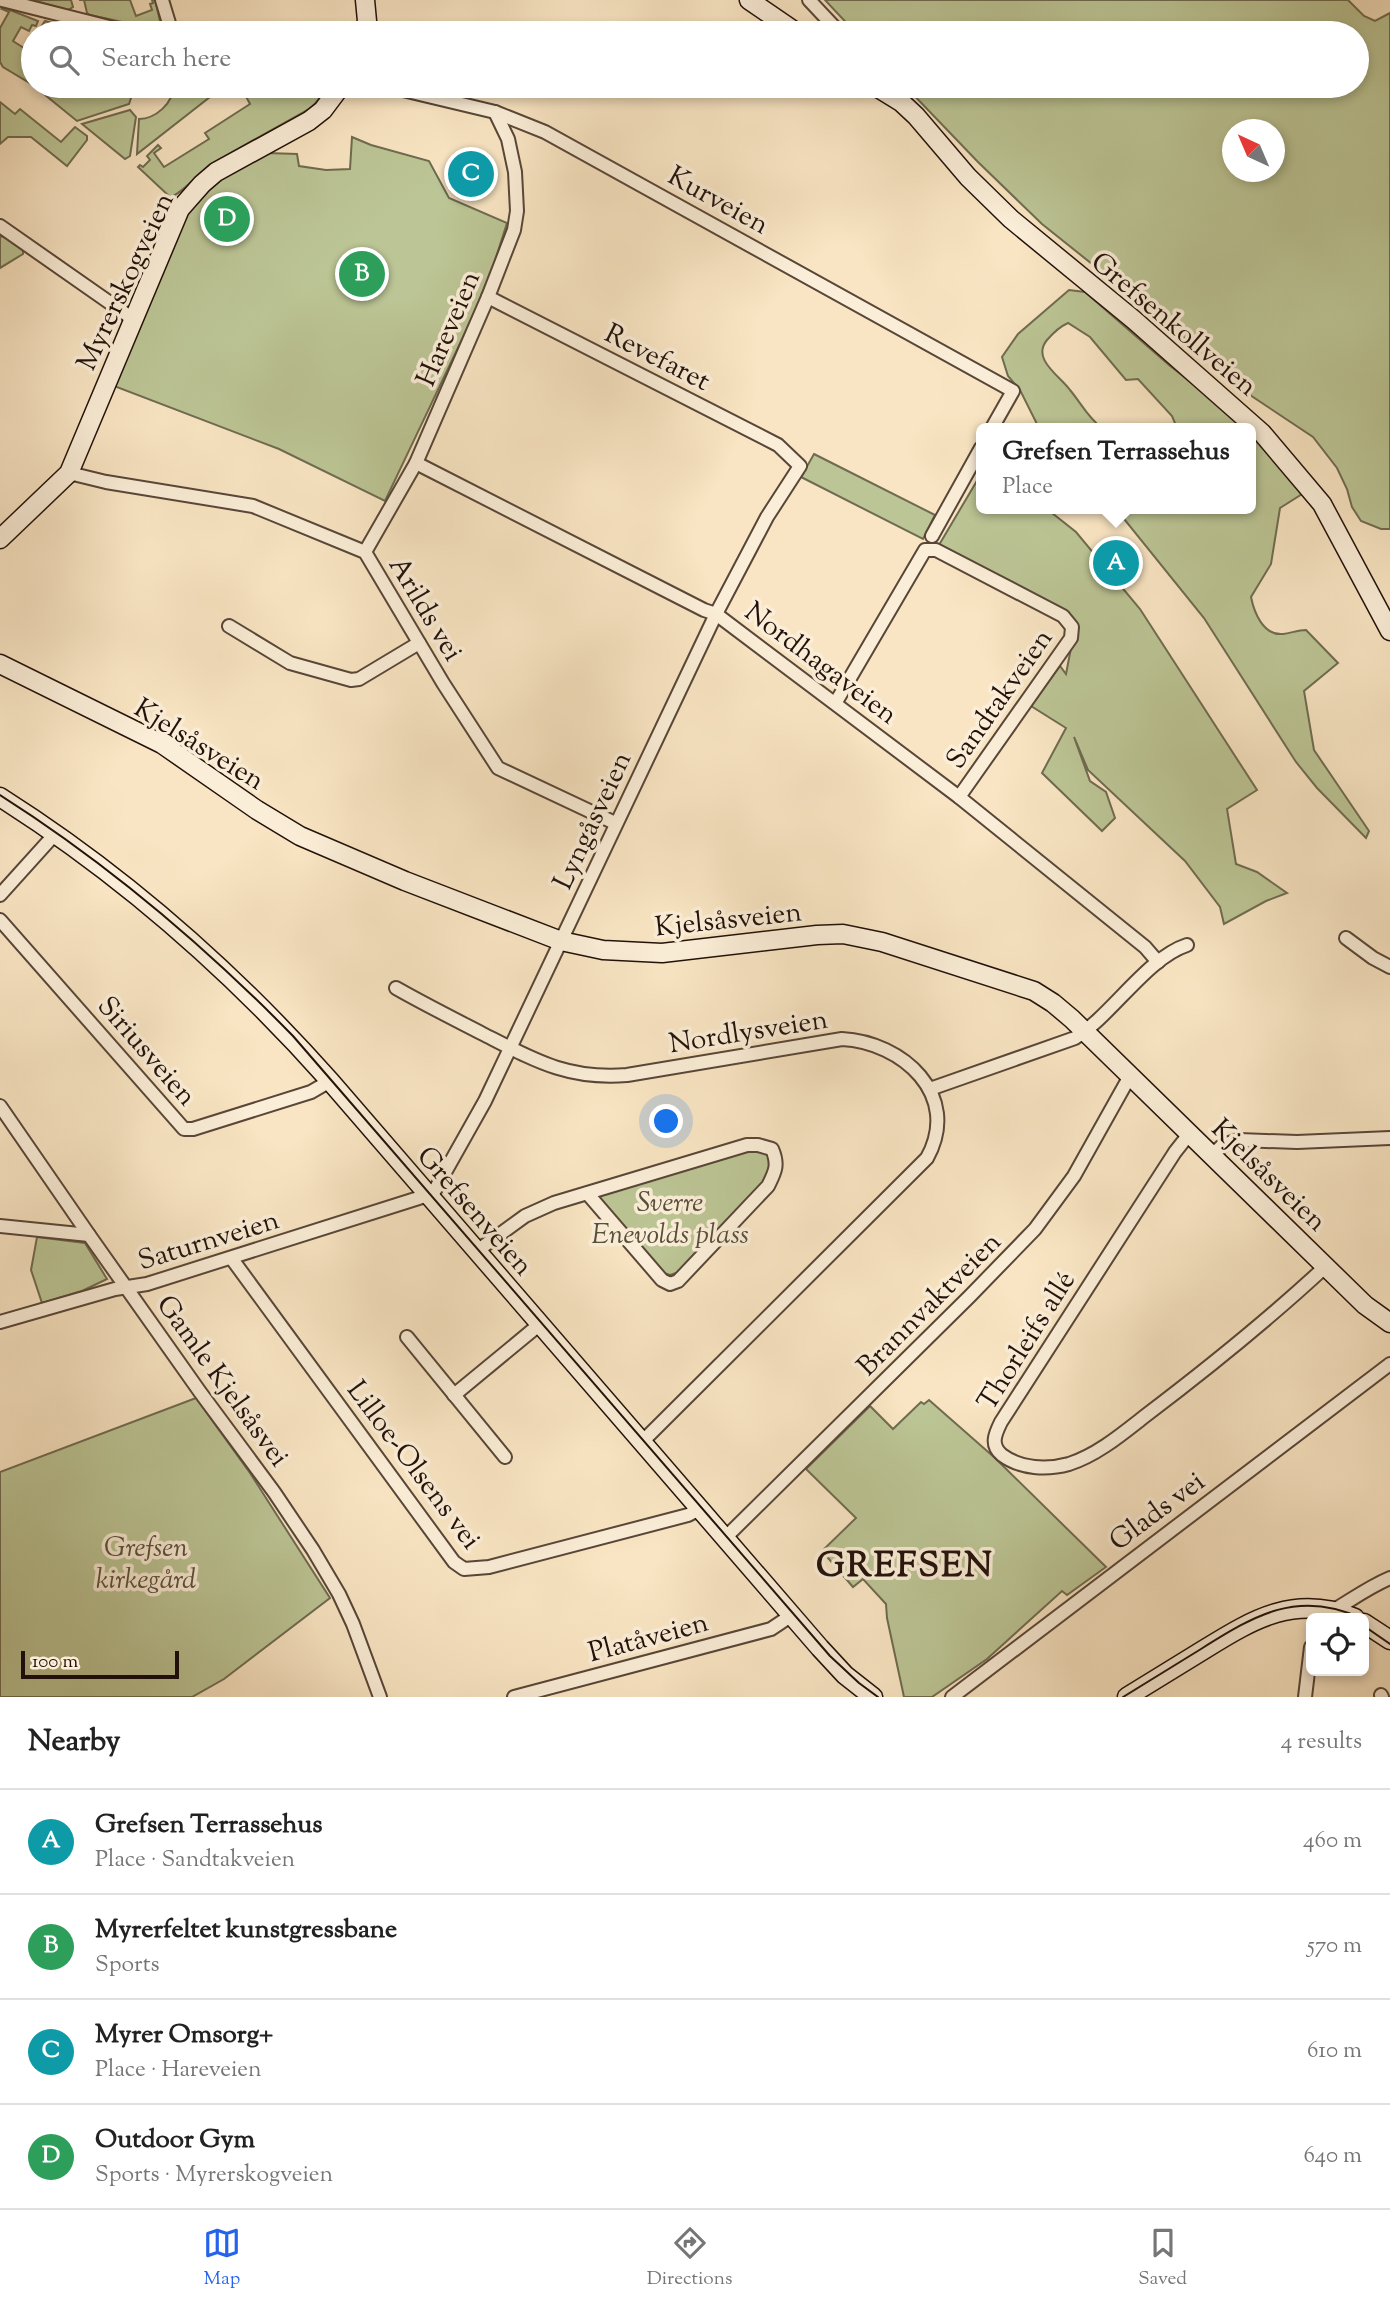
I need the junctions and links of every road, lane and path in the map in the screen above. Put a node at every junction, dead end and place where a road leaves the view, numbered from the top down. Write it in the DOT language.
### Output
graph roads {
  1 [pos="2,0"];
  2 [pos="162,0"];
  3 [pos="365,0"];
  4 [pos="748,0"];
  5 [pos="809,0"];
  6 [pos="85,21"];
  7 [pos="168,21"];
  8 [pos="367,21"];
  9 [pos="779,21"];
  10 [pos="829,21"];
  11 [pos="332,98"];
  12 [pos="436,98"];
  13 [pos="894,98"];
  14 [pos="898,98"];
  15 [pos="901,102"];
  16 [pos="495,112"];
  17 [pos="0,226"];
  18 [pos="488,297"];
  19 [pos="132,319"];
  20 [pos="995,423"];
  21 [pos="1251,423"];
  22 [pos="1256,428"];
  23 [pos="976,457"];
  24 [pos="416,463"];
  25 [pos="800,466"];
  26 [pos="69,473"];
  27 [pos="932,536"];
  28 [pos="0,539"];
  29 [pos="365,552"];
  30 [pos="716,614"];
  31 [pos="229,626"];
  32 [pos="1390,631"];
  33 [pos="419,643"];
  34 [pos="0,664"];
  35 [pos="836,702"];
  36 [pos="0,797"];
  37 [pos="959,797"];
  38 [pos="615,823"];
  39 [pos="55,834"];
  40 [pos="0,895"];
  41 [pos="0,920"];
  42 [pos="1346,938"];
  43 [pos="561,941"];
  44 [pos="1187,945"];
  45 [pos="1158,962"];
  46 [pos="1390,967"];
  47 [pos="396,988"];
  48 [pos="1085,1031"];
  49 [pos="510,1048"];
  50 [pos="1130,1076"];
  51 [pos="330,1081"];
  52 [pos="930,1089"];
  53 [pos="0,1106"];
  54 [pos="1191,1133"];
  55 [pos="1390,1138"];
  56 [pos="1212,1155"];
  57 [pos="587,1193"];
  58 [pos="429,1195"];
  59 [pos="0,1226"];
  60 [pos="89,1235"];
  61 [pos="477,1251"];
  62 [pos="232,1259"];
  63 [pos="1326,1266"];
  64 [pos="128,1289"];
  65 [pos="0,1322"];
  66 [pos="540,1324"];
  67 [pos="1390,1324"];
  68 [pos="407,1337"];
  69 [pos="1389,1367"];
  70 [pos="454,1395"];
  71 [pos="642,1442"];
  72 [pos="505,1457"];
  73 [pos="700,1509"];
  74 [pos="725,1538"];
  75 [pos="1390,1578"];
  76 [pos="1316,1613"];
  77 [pos="1331,1613"];
  78 [pos="792,1615"];
  79 [pos="1369,1626"];
  80 [pos="1390,1640"];
  81 [pos="1308,1676"];
  82 [pos="380,1697"];
  83 [pos="513,1697"];
  84 [pos="873,1697"];
  85 [pos="952,1697"];
  86 [pos="1128,1697"];
  87 [pos="1305,1697"];
  1 -- 6 [label="street"];
  2 -- 7 [label="street"];
  3 -- 8 [label="street"];
  4 -- 9 [label="street"];
  5 -- 10 [label="street"];
  11 -- 19 [label="street, Myrerskogveien"];
  12 -- 16 [label="street, Kurveien"];
  13 -- 15 [label="street"];
  14 -- 15 [label="street, Grefsenkollveien"];
  15 -- 21 [label="street, Grefsenkollveien"];
  16 -- 18 [label="street, Hareveien"];
  16 -- 20 [label="street, Kurveien"];
  17 -- 19 [label="street"];
  18 -- 24 [label="street, Hareveien"];
  18 -- 25 [label="street, Revefaret"];
  19 -- 26 [label="street, Myrerskogveien"];
  22 -- 32 [label="street, Grefsenkollveien"];
  23 -- 27 [label="street"];
  24 -- 29 [label="street, Hareveien"];
  24 -- 30 [label="street, Nordhagaveien"];
  25 -- 30 [label="street, Lyngåsveien"];
  26 -- 28 [label="street, Myrerskogveien"];
  26 -- 29 [label="street, Arilds vei"];
  29 -- 33 [label="street, Arilds vei"];
  30 -- 35 [label="street, Nordhagaveien"];
  30 -- 38 [label="street, Lyngåsveien"];
  31 -- 33 [label="street"];
  33 -- 38 [label="street, Arilds vei"];
  34 -- 43 [label="street, Kjelsåsveien"];
  35 -- 37 [label="street, Nordhagaveien"];
  35 -- 37 [label="street, Sandtakveien"];
  36 -- 39 [label="street, Grefsenveien"];
  37 -- 45 [label="street, Nordhagaveien"];
  38 -- 43 [label="street, Lyngåsveien"];
  39 -- 40 [label="street"];
  39 -- 51 [label="street, Grefsenveien"];
  41 -- 51 [label="street, Siriusveien"];
  42 -- 46 [label="street"];
  43 -- 48 [label="street, Kjelsåsveien"];
  43 -- 49 [label="street, Lyngåsveien"];
  44 -- 45 [label="street"];
  45 -- 48 [label="street"];
  47 -- 49 [label="street, Nordlysveien"];
  48 -- 50 [label="street, Kjelsåsveien"];
  48 -- 52 [label="street"];
  49 -- 52 [label="street, Nordlysveien"];
  49 -- 58 [label="street, Lyngåsveien"];
  50 -- 54 [label="street, Kjelsåsveien"];
  50 -- 74 [label="street, Brannvaktveien"];
  51 -- 58 [label="street, Grefsenveien"];
  52 -- 71 [label="street, Nordlysveien"];
  53 -- 60 [label="street, Gamle Kjelsåsvei"];
  54 -- 56 [label="street, Kjelsåsveien"];
  54 -- 63 [label="street, Thorleifs allé"];
  55 -- 56 [label="street"];
  56 -- 63 [label="street, Kjelsåsveien"];
  57 -- 57 [label="street"];
  57 -- 61 [label="street"];
  58 -- 61 [label="street, Grefsenveien"];
  58 -- 62 [label="street, Saturnveien"];
  59 -- 60 [label="street"];
  60 -- 64 [label="street, Gamle Kjelsåsvei"];
  61 -- 66 [label="street, Grefsenveien"];
  62 -- 64 [label="street, Saturnveien"];
  62 -- 73 [label="street, Lilloe-Olsens vei"];
  63 -- 67 [label="street, Kjelsåsveien"];
  64 -- 65 [label="street, Saturnveien"];
  64 -- 82 [label="street, Gamle Kjelsåsvei"];
  66 -- 70 [label="street"];
  66 -- 71 [label="street, Grefsenveien"];
  68 -- 70 [label="street"];
  69 -- 85 [label="street, Glads vei"];
  70 -- 72 [label="street"];
  71 -- 73 [label="street, Grefsenveien"];
  73 -- 74 [label="street, Grefsenveien"];
  74 -- 78 [label="street, Grefsenveien"];
  75 -- 77 [label="street"];
  76 -- 86 [label="street"];
  78 -- 83 [label="street, Platåveien"];
  78 -- 84 [label="street, Grefsenveien"];
  79 -- 80 [label="street"];
  81 -- 87 [label="street"];
}
